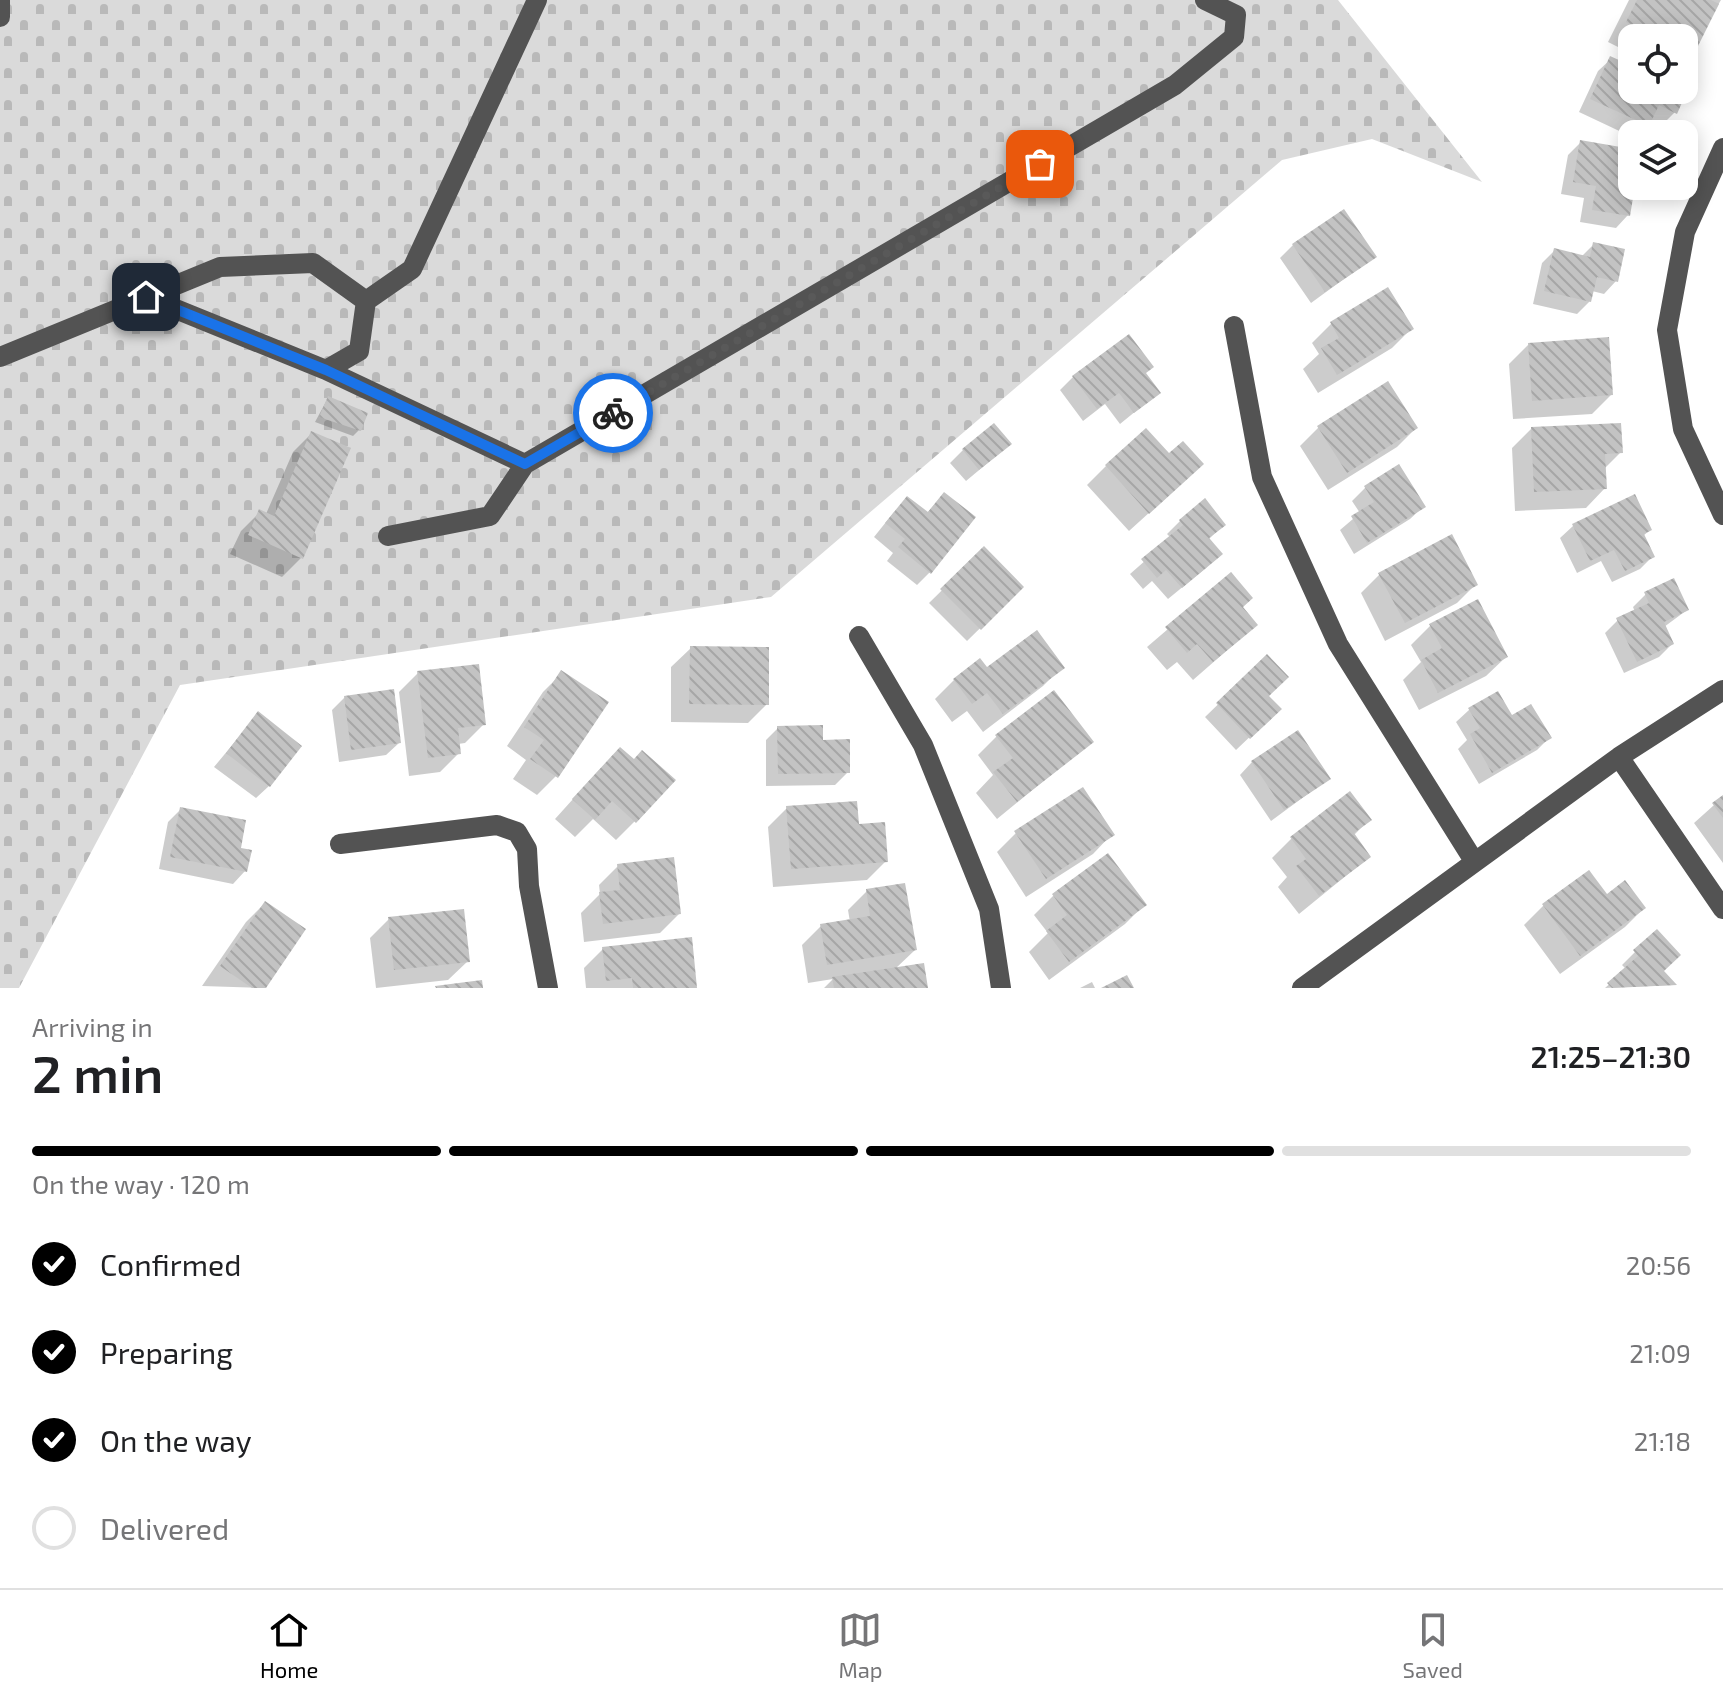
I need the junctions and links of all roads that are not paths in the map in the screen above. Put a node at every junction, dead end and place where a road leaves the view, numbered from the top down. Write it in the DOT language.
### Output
graph roads {
  1 [pos="0,0"];
  2 [pos="537,0"];
  3 [pos="1205,0"];
  4 [pos="0,17"];
  5 [pos="1723,148"];
  6 [pos="146,297"];
  7 [pos="366,301"];
  8 [pos="1234,326"];
  9 [pos="0,357"];
  10 [pos="326,370"];
  11 [pos="525,464"];
  12 [pos="1723,515"];
  13 [pos="388,536"];
  14 [pos="859,636"];
  15 [pos="1723,690"];
  16 [pos="1619,757"];
  17 [pos="340,844"];
  18 [pos="1474,861"];
  19 [pos="1723,909"];
  20 [pos="548,988"];
  21 [pos="1001,988"];
  22 [pos="1302,988"];
  1 -- 4 [label="street"];
  2 -- 7 [label="street"];
  3 -- 11 [label="street"];
  5 -- 12 [label="street"];
  6 -- 7 [label="street"];
  6 -- 9 [label="street"];
  6 -- 10 [label="street"];
  7 -- 10 [label="street"];
  8 -- 18 [label="street"];
  10 -- 11 [label="street"];
  11 -- 13 [label="street"];
  14 -- 21 [label="street"];
  15 -- 16 [label="street"];
  16 -- 18 [label="street"];
  16 -- 19 [label="street"];
  17 -- 20 [label="street"];
  18 -- 22 [label="street"];
}
